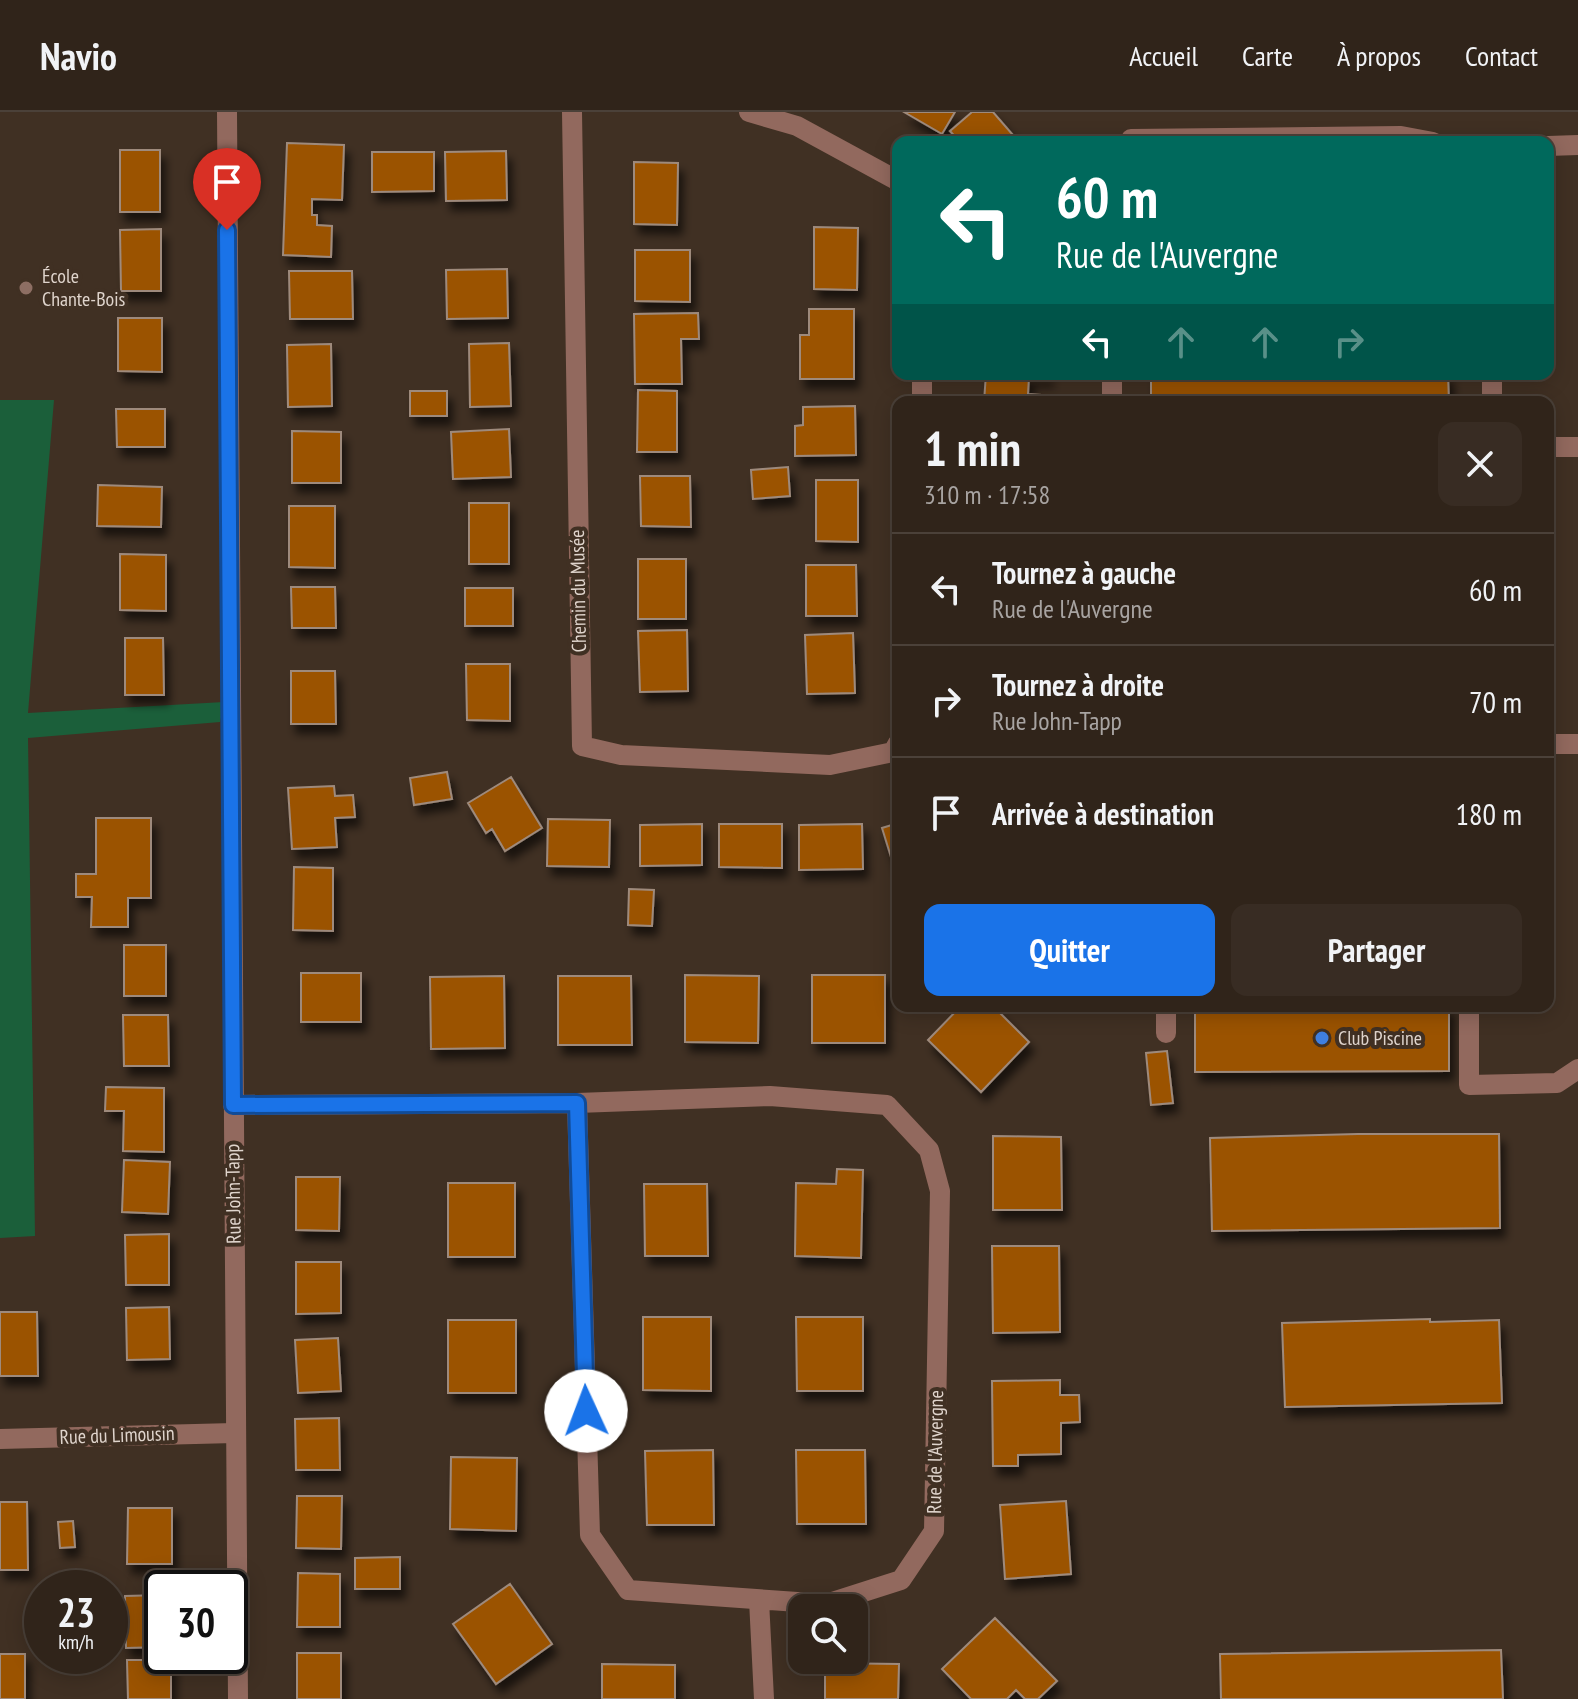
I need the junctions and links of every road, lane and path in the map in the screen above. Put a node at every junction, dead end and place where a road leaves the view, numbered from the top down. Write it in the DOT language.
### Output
graph roads {
  1 [pos="227,112"];
  2 [pos="572,112"];
  3 [pos="749,112"];
  4 [pos="1578,145"];
  5 [pos="1554,146"];
  6 [pos="892,178"];
  7 [pos="1554,447"];
  8 [pos="1578,447"];
  9 [pos="1554,744"];
  10 [pos="1578,744"];
  11 [pos="892,752"];
  12 [pos="1166,1012"];
  13 [pos="1469,1012"];
  14 [pos="1166,1033"];
  15 [pos="1578,1069"];
  16 [pos="577,1103"];
  17 [pos="233,1105"];
  18 [pos="234,1433"];
  19 [pos="0,1439"];
  20 [pos="759,1600"];
  21 [pos="238,1699"];
  22 [pos="764,1699"];
  1 -- 17 [label="street, Rue John-Tapp"];
  2 -- 11 [label="street, Chemin du Musée"];
  3 -- 6 [label="street"];
  4 -- 5 [label="street"];
  7 -- 8 [label="street"];
  9 -- 10 [label="street"];
  12 -- 14 [label="street"];
  13 -- 15 [label="street"];
  16 -- 17 [label="street, Rue de l'Auvergne"];
  16 -- 20 [label="street, Rue de l'Auvergne"];
  16 -- 20 [label="street, Rue de l'Auvergne"];
  17 -- 18 [label="street, Rue John-Tapp"];
  18 -- 19 [label="street, Rue du Limousin"];
  18 -- 21 [label="street, Rue John-Tapp"];
  20 -- 22 [label="street"];
}
